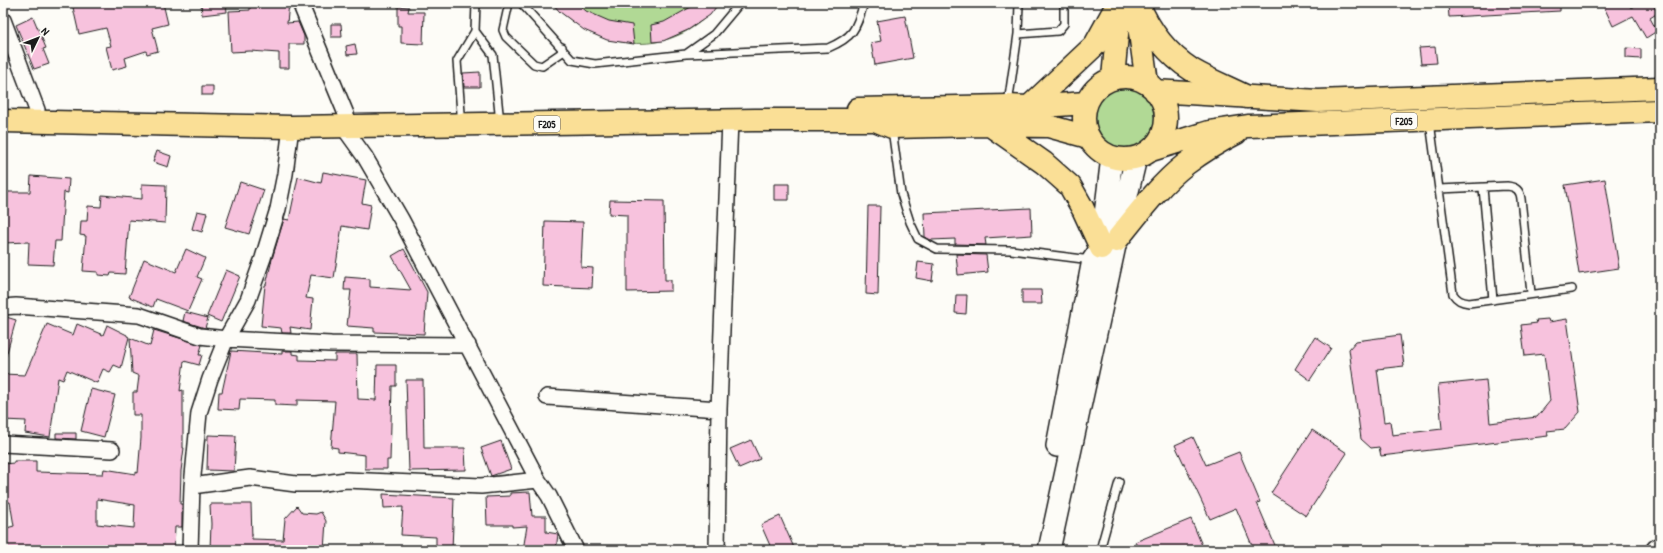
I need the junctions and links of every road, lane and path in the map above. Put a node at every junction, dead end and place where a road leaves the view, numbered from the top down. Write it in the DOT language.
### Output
graph roads {
  1 [pos="300,3"];
  2 [pos="476,3"];
  3 [pos="509,3"];
  4 [pos="521,3"];
  5 [pos="740,3"];
  6 [pos="864,3"];
  7 [pos="1019,3"];
  8 [pos="1064,3"];
  9 [pos="1127,4"];
  10 [pos="3,20"];
  11 [pos="475,31"];
  12 [pos="1018,34"];
  13 [pos="562,47"];
  14 [pos="686,54"];
  15 [pos="1113,78"];
  16 [pos="1151,87"];
  17 [pos="1660,88"];
  18 [pos="1247,97"];
  19 [pos="1086,103"];
  20 [pos="1018,106"];
  21 [pos="38,110"];
  22 [pos="3,111"];
  23 [pos="1660,111"];
  24 [pos="461,113"];
  25 [pos="499,113"];
  26 [pos="344,120"];
  27 [pos="730,120"];
  28 [pos="1430,120"];
  29 [pos="3,121"];
  30 [pos="990,125"];
  31 [pos="1248,126"];
  32 [pos="291,127"];
  33 [pos="892,127"];
  34 [pos="1088,137"];
  35 [pos="1143,154"];
  36 [pos="1112,157"];
  37 [pos="1483,188"];
  38 [pos="1439,189"];
  39 [pos="1103,250"];
  40 [pos="1572,289"];
  41 [pos="1531,293"];
  42 [pos="1493,300"];
  43 [pos="3,307"];
  44 [pos="226,339"];
  45 [pos="468,345"];
  46 [pos="547,397"];
  47 [pos="719,409"];
  48 [pos="3,444"];
  49 [pos="112,450"];
  50 [pos="538,480"];
  51 [pos="1119,482"];
  52 [pos="192,486"];
  53 [pos="1660,548"];
  54 [pos="190,550"];
  55 [pos="576,550"];
  56 [pos="716,550"];
  57 [pos="1037,550"];
  58 [pos="1049,550"];
  59 [pos="1100,550"];
  60 [pos="1657,550"];
  1 -- 26 [label="street"];
  2 -- 11 [label="lane"];
  3 -- 13 [label="lane"];
  4 -- 13 [label="lane"];
  5 -- 14 [label="lane"];
  6 -- 14 [label="lane"];
  7 -- 12 [label="lane"];
  8 -- 12 [label="lane"];
  9 -- 15 [label="main road"];
  9 -- 16 [label="main road"];
  9 -- 18 [label="main road"];
  9 -- 20 [label="main road"];
  10 -- 21 [label="street"];
  11 -- 24 [label="lane"];
  11 -- 25 [label="lane"];
  12 -- 20 [label="lane"];
  13 -- 14 [label="lane"];
  15 -- 16 [label="main road, F205"];
  15 -- 19 [label="main road"];
  16 -- 18 [label="main road, F205"];
  16 -- 35 [label="main road"];
  17 -- 18 [label="main road, F205"];
  19 -- 20 [label="main road, F205"];
  19 -- 34 [label="main road"];
  20 -- 25 [label="main road, F205"];
  21 -- 22 [label="main road, F205"];
  21 -- 26 [label="main road, F205"];
  23 -- 28 [label="main road, F205"];
  24 -- 25 [label="main road, F205"];
  24 -- 26 [label="main road, F205"];
  26 -- 27 [label="main road, F205"];
  26 -- 32 [label="main road, F205"];
  26 -- 45 [label="street"];
  27 -- 33 [label="main road, F205"];
  27 -- 47 [label="street"];
  28 -- 31 [label="main road, F205"];
  28 -- 38 [label="lane"];
  29 -- 32 [label="main road, F205"];
  30 -- 33 [label="main road, F205"];
  30 -- 34 [label="main road, F205"];
  30 -- 39 [label="main road"];
  31 -- 35 [label="main road, F205"];
  31 -- 39 [label="main road"];
  32 -- 44 [label="street"];
  33 -- 39 [label="lane"];
  34 -- 36 [label="main road, F205"];
  35 -- 36 [label="main road, F205"];
  35 -- 39 [label="main road"];
  36 -- 39 [label="main road"];
  37 -- 38 [label="lane"];
  37 -- 41 [label="lane"];
  37 -- 42 [label="lane"];
  38 -- 42 [label="lane"];
  39 -- 57 [label="main road"];
  39 -- 58 [label="main road"];
  40 -- 41 [label="lane"];
  41 -- 42 [label="lane"];
  43 -- 44 [label="street"];
  44 -- 45 [label="street"];
  44 -- 52 [label="street"];
  45 -- 50 [label="street"];
  46 -- 47 [label="street"];
  47 -- 56 [label="street"];
  48 -- 49 [label="street"];
  50 -- 52 [label="street"];
  50 -- 55 [label="street"];
  51 -- 59 [label="lane"];
  52 -- 54 [label="street"];
  53 -- 60 [label="main road"];
}
